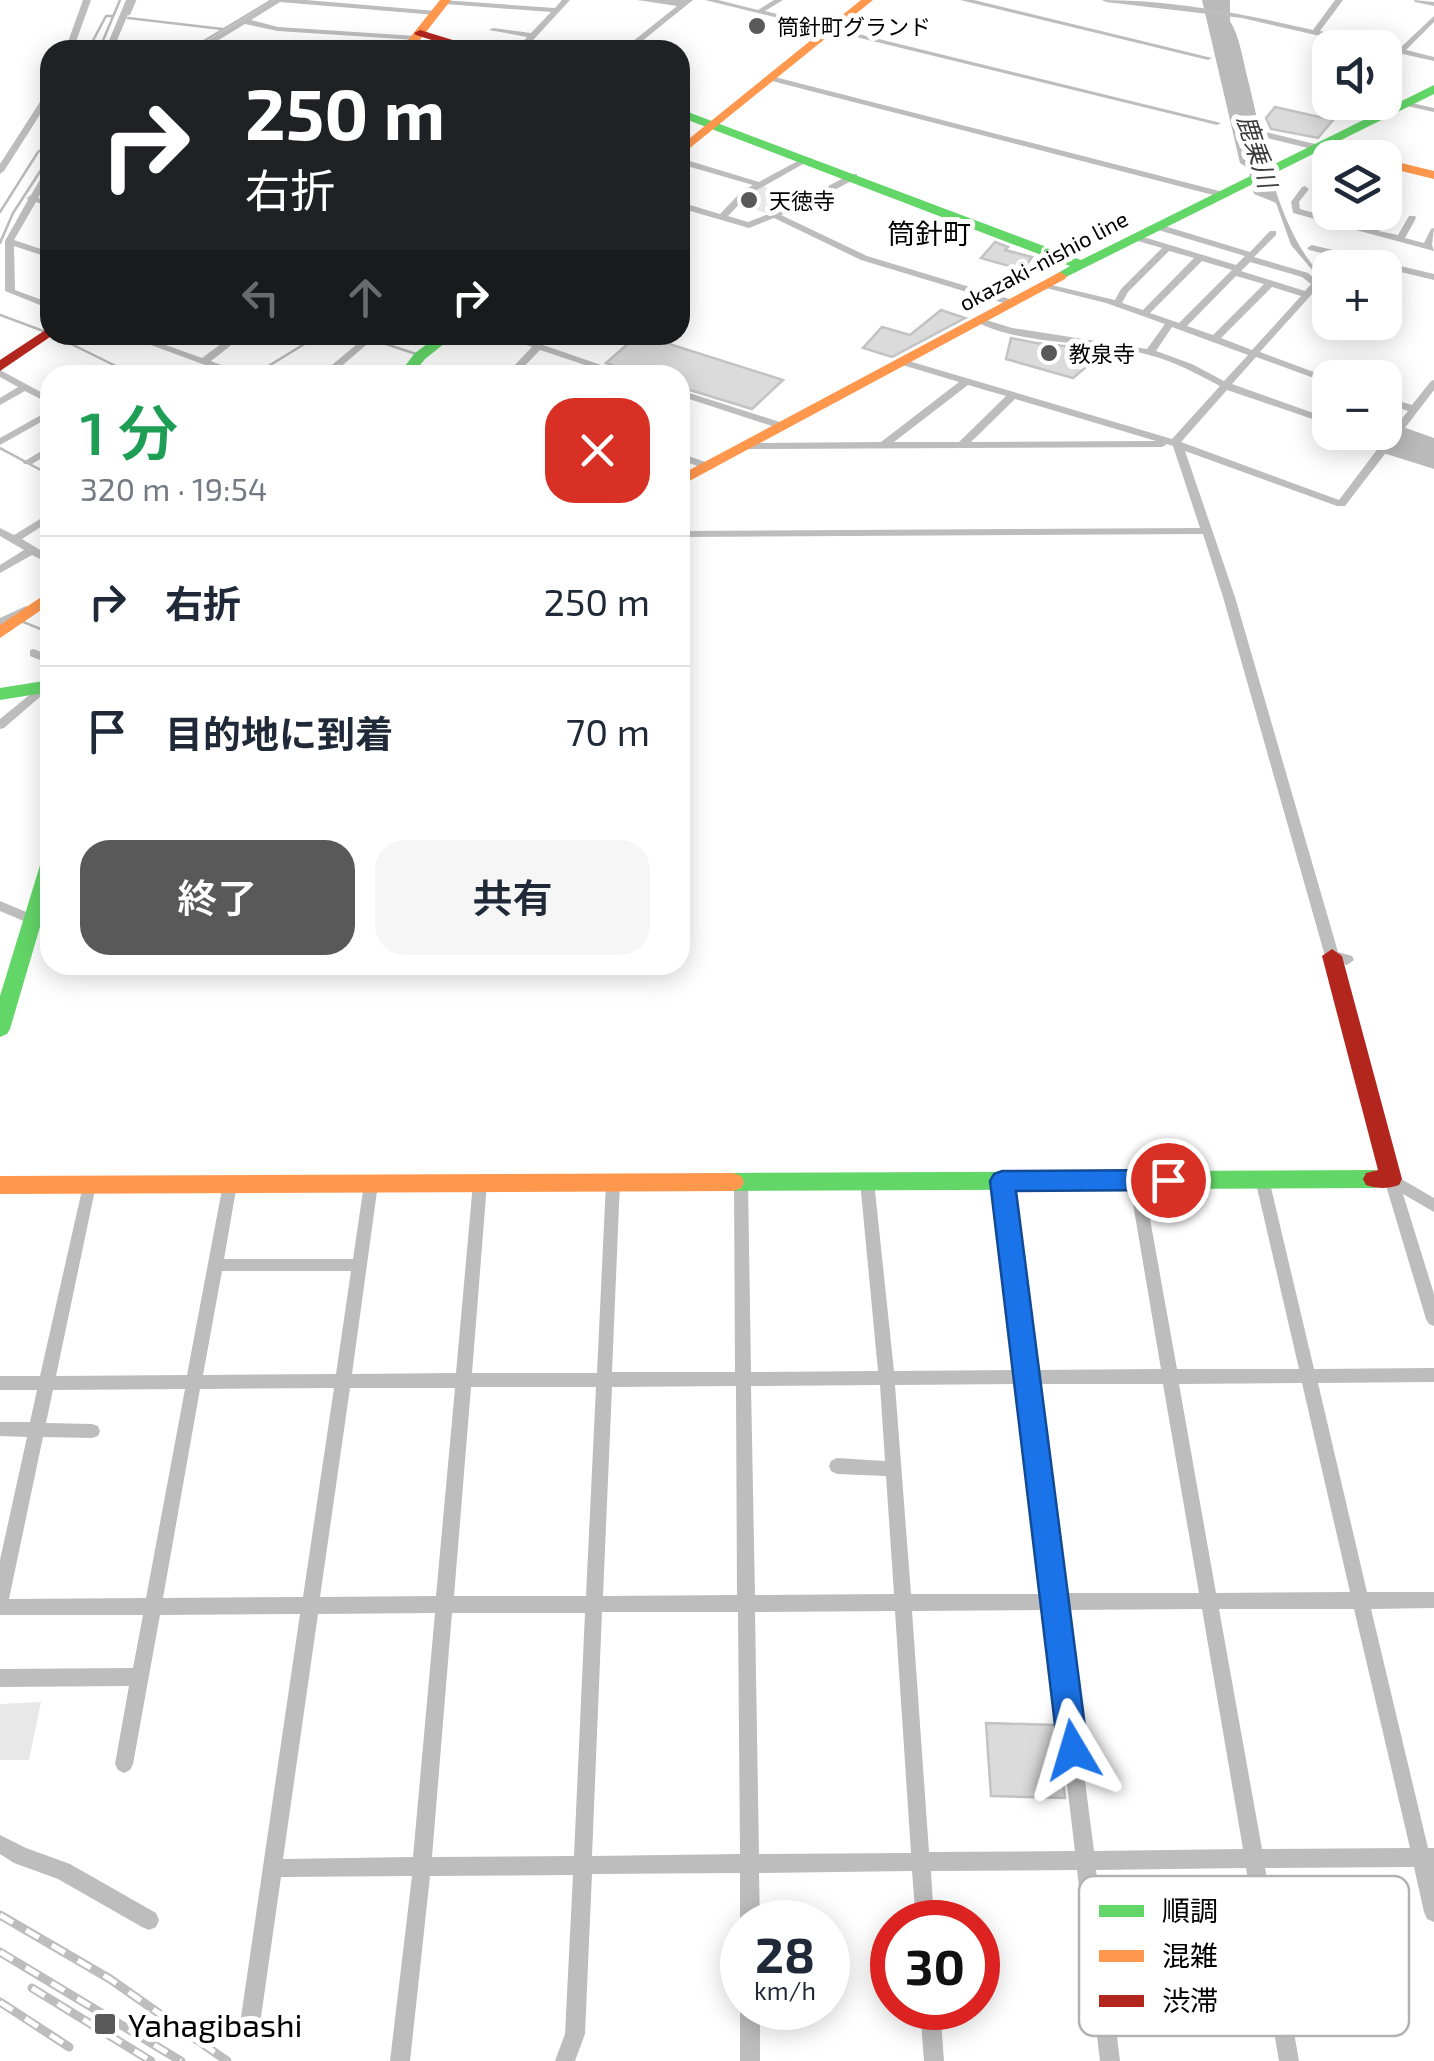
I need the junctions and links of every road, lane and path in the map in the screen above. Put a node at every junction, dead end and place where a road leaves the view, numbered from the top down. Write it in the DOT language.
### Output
graph roads {
  1 [pos="88,0"];
  2 [pos="130,0"];
  3 [pos="279,0"];
  4 [pos="566,0"];
  5 [pos="641,0"];
  6 [pos="709,0"];
  7 [pos="779,0"];
  8 [pos="868,0"];
  9 [pos="964,0"];
  10 [pos="1106,0"];
  11 [pos="1339,0"];
  12 [pos="1418,0"];
  13 [pos="687,2"];
  14 [pos="1434,4"];
  15 [pos="442,5"];
  16 [pos="558,10"];
  17 [pos="759,12"];
  18 [pos="1434,18"];
  19 [pos="244,21"];
  20 [pos="832,29"];
  21 [pos="493,30"];
  22 [pos="1316,30"];
  23 [pos="1312,31"];
  24 [pos="534,36"];
  25 [pos="73,40"];
  26 [pos="114,40"];
  27 [pos="213,40"];
  28 [pos="414,40"];
  29 [pos="530,40"];
  30 [pos="639,40"];
  31 [pos="1402,50"];
  32 [pos="1402,51"];
  33 [pos="1208,58"];
  34 [pos="1434,59"];
  35 [pos="771,78"];
  36 [pos="1434,89"];
  37 [pos="1402,99"];
  38 [pos="1402,103"];
  39 [pos="40,108"];
  40 [pos="1434,110"];
  41 [pos="690,116"];
  42 [pos="1367,120"];
  43 [pos="1217,122"];
  44 [pos="715,124"];
  45 [pos="1266,135"];
  46 [pos="1337,140"];
  47 [pos="690,144"];
  48 [pos="1312,146"];
  49 [pos="1312,154"];
  50 [pos="808,158"];
  51 [pos="690,164"];
  52 [pos="0,172"];
  53 [pos="1402,172"];
  54 [pos="1434,175"];
  55 [pos="854,176"];
  56 [pos="761,185"];
  57 [pos="40,186"];
  58 [pos="1304,188"];
  59 [pos="1224,195"];
  60 [pos="32,198"];
  61 [pos="40,201"];
  62 [pos="690,208"];
  63 [pos="776,216"];
  64 [pos="1312,216"];
  65 [pos="722,217"];
  66 [pos="1412,218"];
  67 [pos="1158,227"];
  68 [pos="1366,230"];
  69 [pos="1434,231"];
  70 [pos="1374,232"];
  71 [pos="1273,233"];
  72 [pos="1137,238"];
  73 [pos="1400,239"];
  74 [pos="9,241"];
  75 [pos="1430,247"];
  76 [pos="1168,248"];
  77 [pos="1312,248"];
  78 [pos="40,252"];
  79 [pos="1247,256"];
  80 [pos="1200,257"];
  81 [pos="1081,266"];
  82 [pos="1235,270"];
  83 [pos="1434,277"];
  84 [pos="1270,282"];
  85 [pos="1043,286"];
  86 [pos="1306,294"];
  87 [pos="40,302"];
  88 [pos="1013,303"];
  89 [pos="1117,304"];
  90 [pos="1145,313"];
  91 [pos="980,322"];
  92 [pos="1175,325"];
  93 [pos="40,338"];
  94 [pos="1214,340"];
  95 [pos="157,345"];
  96 [pos="225,345"];
  97 [pos="361,345"];
  98 [pos="434,345"];
  99 [pos="536,345"];
  100 [pos="539,346"];
  101 [pos="1150,352"];
  102 [pos="1251,354"];
  103 [pos="203,362"];
  104 [pos="902,362"];
  105 [pos="593,364"];
  106 [pos="212,365"];
  107 [pos="337,365"];
  108 [pos="413,365"];
  109 [pos="520,365"];
  110 [pos="596,365"];
  111 [pos="0,370"];
  112 [pos="1312,375"];
  113 [pos="966,381"];
  114 [pos="1434,383"];
  115 [pos="1226,384"];
  116 [pos="25,387"];
  117 [pos="40,395"];
  118 [pos="690,396"];
  119 [pos="1012,396"];
  120 [pos="0,402"];
  121 [pos="1402,405"];
  122 [pos="1413,409"];
  123 [pos="1312,415"];
  124 [pos="40,419"];
  125 [pos="1402,424"];
  126 [pos="782,426"];
  127 [pos="0,442"];
  128 [pos="1175,444"];
  129 [pos="747,446"];
  130 [pos="883,446"];
  131 [pos="961,446"];
  132 [pos="1382,450"];
  133 [pos="40,455"];
  134 [pos="690,460"];
  135 [pos="28,462"];
  136 [pos="710,467"];
  137 [pos="690,476"];
  138 [pos="40,522"];
  139 [pos="0,531"];
  140 [pos="1206,531"];
  141 [pos="690,534"];
  142 [pos="13,540"];
  143 [pos="30,551"];
  144 [pos="40,556"];
  145 [pos="0,570"];
  146 [pos="40,602"];
  147 [pos="30,608"];
  148 [pos="0,623"];
  149 [pos="0,633"];
  150 [pos="34,652"];
  151 [pos="40,655"];
  152 [pos="40,687"];
  153 [pos="40,692"];
  154 [pos="0,694"];
  155 [pos="0,725"];
  156 [pos="40,894"];
  157 [pos="0,906"];
  158 [pos="32,920"];
  159 [pos="1340,958"];
  160 [pos="0,1029"];
  161 [pos="1391,1179"];
  162 [pos="1136,1180"];
  163 [pos="1262,1180"];
  164 [pos="868,1181"];
  165 [pos="1002,1181"];
  166 [pos="613,1182"];
  167 [pos="741,1182"];
  168 [pos="480,1183"];
  169 [pos="230,1184"];
  170 [pos="371,1184"];
  171 [pos="0,1185"];
  172 [pos="89,1185"];
  173 [pos="1434,1206"];
  174 [pos="216,1265"];
  175 [pos="360,1265"];
  176 [pos="1434,1319"];
  177 [pos="1434,1375"];
  178 [pos="1170,1376"];
  179 [pos="1310,1376"];
  180 [pos="1026,1377"];
  181 [pos="745,1378"];
  182 [pos="887,1378"];
  183 [pos="466,1380"];
  184 [pos="604,1380"];
  185 [pos="345,1381"];
  186 [pos="194,1382"];
  187 [pos="0,1383"];
  188 [pos="48,1383"];
  189 [pos="0,1429"];
  190 [pos="38,1430"];
  191 [pos="92,1431"];
  192 [pos="837,1466"];
  193 [pos="893,1469"];
  194 [pos="1361,1600"];
  195 [pos="1434,1600"];
  196 [pos="1209,1601"];
  197 [pos="902,1602"];
  198 [pos="1054,1602"];
  199 [pos="0,1603"];
  200 [pos="748,1603"];
  201 [pos="445,1604"];
  202 [pos="596,1604"];
  203 [pos="312,1605"];
  204 [pos="153,1606"];
  205 [pos="0,1678"];
  206 [pos="140,1678"];
  207 [pos="124,1764"];
  208 [pos="0,1844"];
  209 [pos="1428,1857"];
  210 [pos="1254,1859"];
  211 [pos="1086,1860"];
  212 [pos="920,1862"];
  213 [pos="750,1864"];
  214 [pos="582,1866"];
  215 [pos="422,1867"];
  216 [pos="273,1868"];
  217 [pos="1088,1876"];
  218 [pos="1257,1876"];
  219 [pos="750,1900"];
  220 [pos="923,1900"];
  221 [pos="1434,1912"];
  222 [pos="149,1920"];
  223 [pos="251,2017"];
  224 [pos="750,2030"];
  225 [pos="932,2030"];
  226 [pos="1107,2036"];
  227 [pos="1284,2036"];
  228 [pos="400,2061"];
  229 [pos="564,2061"];
  230 [pos="750,2061"];
  231 [pos="934,2061"];
  232 [pos="1110,2061"];
  233 [pos="1288,2061"];
  1 -- 25 [label="street"];
  2 -- 26 [label="street"];
  3 -- 15 [label="street"];
  3 -- 19 [label="street"];
  4 -- 16 [label="street"];
  5 -- 13 [label="street"];
  6 -- 17 [label="street"];
  7 -- 17 [label="street"];
  8 -- 20 [label="street"];
  9 -- 33 [label="street"];
  10 -- 23 [label="street"];
  11 -- 22 [label="street"];
  12 -- 14 [label="street"];
  13 -- 30 [label="street"];
  15 -- 16 [label="street"];
  15 -- 28 [label="street"];
  16 -- 24 [label="street"];
  17 -- 20 [label="street"];
  18 -- 31 [label="street"];
  19 -- 27 [label="street"];
  19 -- 28 [label="street"];
  20 -- 35 [label="street"];
  20 -- 43 [label="street"];
  21 -- 24 [label="street"];
  24 -- 29 [label="street"];
  32 -- 34 [label="street"];
  35 -- 44 [label="street"];
  35 -- 59 [label="street"];
  36 -- 37 [label="street, okazaki-nishio line"];
  38 -- 40 [label="street"];
  39 -- 52 [label="street"];
  41 -- 44 [label="street"];
  42 -- 46 [label="street, okazaki-nishio line"];
  44 -- 47 [label="street"];
  44 -- 50 [label="street"];
  45 -- 48 [label="street"];
  49 -- 59 [label="street, okazaki-nishio line"];
  50 -- 55 [label="street"];
  50 -- 56 [label="street"];
  51 -- 56 [label="street"];
  53 -- 54 [label="street"];
  55 -- 63 [label="street"];
  55 -- 81 [label="street"];
  56 -- 65 [label="street"];
  57 -- 60 [label="street"];
  58 -- 64 [label="street"];
  59 -- 67 [label="street, okazaki-nishio line"];
  60 -- 61 [label="street"];
  60 -- 74 [label="street"];
  62 -- 65 [label="street"];
  63 -- 65 [label="street"];
  63 -- 88 [label="street"];
  66 -- 73 [label="street"];
  67 -- 72 [label="street, okazaki-nishio line"];
  67 -- 79 [label="street"];
  68 -- 70 [label="street"];
  69 -- 75 [label="street"];
  70 -- 73 [label="street"];
  71 -- 79 [label="street"];
  72 -- 76 [label="street"];
  72 -- 81 [label="street, okazaki-nishio line"];
  73 -- 75 [label="street"];
  74 -- 78 [label="street"];
  74 -- 87 [label="street"];
  76 -- 80 [label="street"];
  76 -- 89 [label="street"];
  77 -- 83 [label="street"];
  79 -- 82 [label="street"];
  79 -- 86 [label="street"];
  80 -- 82 [label="street"];
  80 -- 90 [label="street"];
  81 -- 85 [label="street, okazaki-nishio line"];
  82 -- 84 [label="street"];
  82 -- 92 [label="street"];
  84 -- 86 [label="street"];
  84 -- 94 [label="street"];
  85 -- 88 [label="street, okazaki-nishio line"];
  85 -- 89 [label="street"];
  86 -- 102 [label="street"];
  88 -- 91 [label="street, okazaki-nishio line"];
  89 -- 90 [label="street"];
  90 -- 92 [label="street"];
  91 -- 101 [label="street"];
  91 -- 104 [label="street, okazaki-nishio line"];
  92 -- 94 [label="street"];
  92 -- 101 [label="street"];
  93 -- 111 [label="street"];
  94 -- 102 [label="street"];
  95 -- 103 [label="street"];
  96 -- 103 [label="street"];
  97 -- 107 [label="street"];
  98 -- 108 [label="street"];
  99 -- 100 [label="street"];
  100 -- 105 [label="street"];
  100 -- 109 [label="street"];
  101 -- 115 [label="street"];
  102 -- 112 [label="street"];
  102 -- 115 [label="street"];
  103 -- 106 [label="street"];
  104 -- 113 [label="street"];
  104 -- 126 [label="street, okazaki-nishio line"];
  105 -- 110 [label="street"];
  111 -- 116 [label="street"];
  113 -- 119 [label="street"];
  113 -- 130 [label="street"];
  114 -- 122 [label="street"];
  115 -- 123 [label="street"];
  115 -- 128 [label="street"];
  116 -- 117 [label="street"];
  116 -- 120 [label="street"];
  118 -- 126 [label="street"];
  119 -- 128 [label="street"];
  119 -- 131 [label="street"];
  121 -- 122 [label="street"];
  122 -- 125 [label="street"];
  124 -- 127 [label="street"];
  126 -- 129 [label="street, okazaki-nishio line"];
  128 -- 131 [label="street"];
  128 -- 132 [label="street"];
  128 -- 140 [label="street"];
  129 -- 130 [label="street"];
  129 -- 136 [label="street, okazaki-nishio line"];
  130 -- 131 [label="street"];
  133 -- 135 [label="street"];
  134 -- 136 [label="street"];
  136 -- 137 [label="street, okazaki-nishio line"];
  138 -- 142 [label="street"];
  139 -- 142 [label="street"];
  140 -- 141 [label="street"];
  140 -- 159 [label="street"];
  142 -- 143 [label="street"];
  143 -- 144 [label="street"];
  143 -- 145 [label="street"];
  146 -- 147 [label="street"];
  147 -- 148 [label="street"];
  147 -- 149 [label="street"];
  150 -- 151 [label="street"];
  152 -- 154 [label="street"];
  153 -- 155 [label="street"];
  156 -- 158 [label="street"];
  157 -- 158 [label="street"];
  158 -- 160 [label="street"];
  159 -- 161 [label="street"];
  161 -- 163 [label="street"];
  161 -- 173 [label="street"];
  161 -- 176 [label="street"];
  162 -- 163 [label="street"];
  162 -- 165 [label="street"];
  162 -- 178 [label="street"];
  163 -- 179 [label="street"];
  164 -- 165 [label="street"];
  164 -- 167 [label="street"];
  164 -- 182 [label="street"];
  165 -- 180 [label="street"];
  166 -- 167 [label="street"];
  166 -- 168 [label="street"];
  166 -- 184 [label="street"];
  167 -- 181 [label="street"];
  168 -- 170 [label="street"];
  168 -- 183 [label="street"];
  169 -- 170 [label="street"];
  169 -- 172 [label="street"];
  169 -- 174 [label="street"];
  170 -- 175 [label="street"];
  171 -- 172 [label="street"];
  172 -- 188 [label="street"];
  174 -- 175 [label="street"];
  174 -- 186 [label="street"];
  175 -- 185 [label="street"];
  177 -- 179 [label="street"];
  178 -- 179 [label="street"];
  178 -- 180 [label="street"];
  178 -- 196 [label="street"];
  179 -- 194 [label="street"];
  180 -- 182 [label="street"];
  180 -- 198 [label="street"];
  181 -- 182 [label="street"];
  181 -- 184 [label="street"];
  181 -- 200 [label="street"];
  182 -- 193 [label="street"];
  183 -- 184 [label="street"];
  183 -- 185 [label="street"];
  183 -- 201 [label="street"];
  184 -- 202 [label="street"];
  185 -- 186 [label="street"];
  185 -- 203 [label="street"];
  186 -- 188 [label="street"];
  186 -- 204 [label="street"];
  187 -- 188 [label="street"];
  188 -- 190 [label="street"];
  189 -- 190 [label="street"];
  190 -- 191 [label="street"];
  190 -- 199 [label="street"];
  192 -- 193 [label="street"];
  193 -- 197 [label="street"];
  194 -- 195 [label="street"];
  194 -- 196 [label="street"];
  194 -- 209 [label="street"];
  196 -- 198 [label="street"];
  196 -- 210 [label="street"];
  197 -- 198 [label="street"];
  197 -- 200 [label="street"];
  197 -- 212 [label="street"];
  198 -- 211 [label="street"];
  199 -- 204 [label="street"];
  200 -- 202 [label="street"];
  200 -- 213 [label="street"];
  201 -- 202 [label="street"];
  201 -- 203 [label="street"];
  201 -- 215 [label="street"];
  202 -- 214 [label="street"];
  203 -- 204 [label="street"];
  203 -- 216 [label="street"];
  204 -- 206 [label="street"];
  205 -- 206 [label="street"];
  206 -- 207 [label="street"];
  208 -- 222 [label="street"];
  209 -- 210 [label="street"];
  209 -- 221 [label="street"];
  210 -- 211 [label="street"];
  210 -- 218 [label="street"];
  211 -- 212 [label="street"];
  211 -- 217 [label="street"];
  212 -- 213 [label="street"];
  212 -- 220 [label="street"];
  213 -- 214 [label="street"];
  213 -- 219 [label="street"];
  214 -- 215 [label="street"];
  214 -- 229 [label="street"];
  215 -- 216 [label="street"];
  215 -- 228 [label="street"];
  216 -- 223 [label="street"];
  224 -- 230 [label="street"];
  225 -- 231 [label="street"];
  226 -- 232 [label="street"];
  227 -- 233 [label="street"];
}
